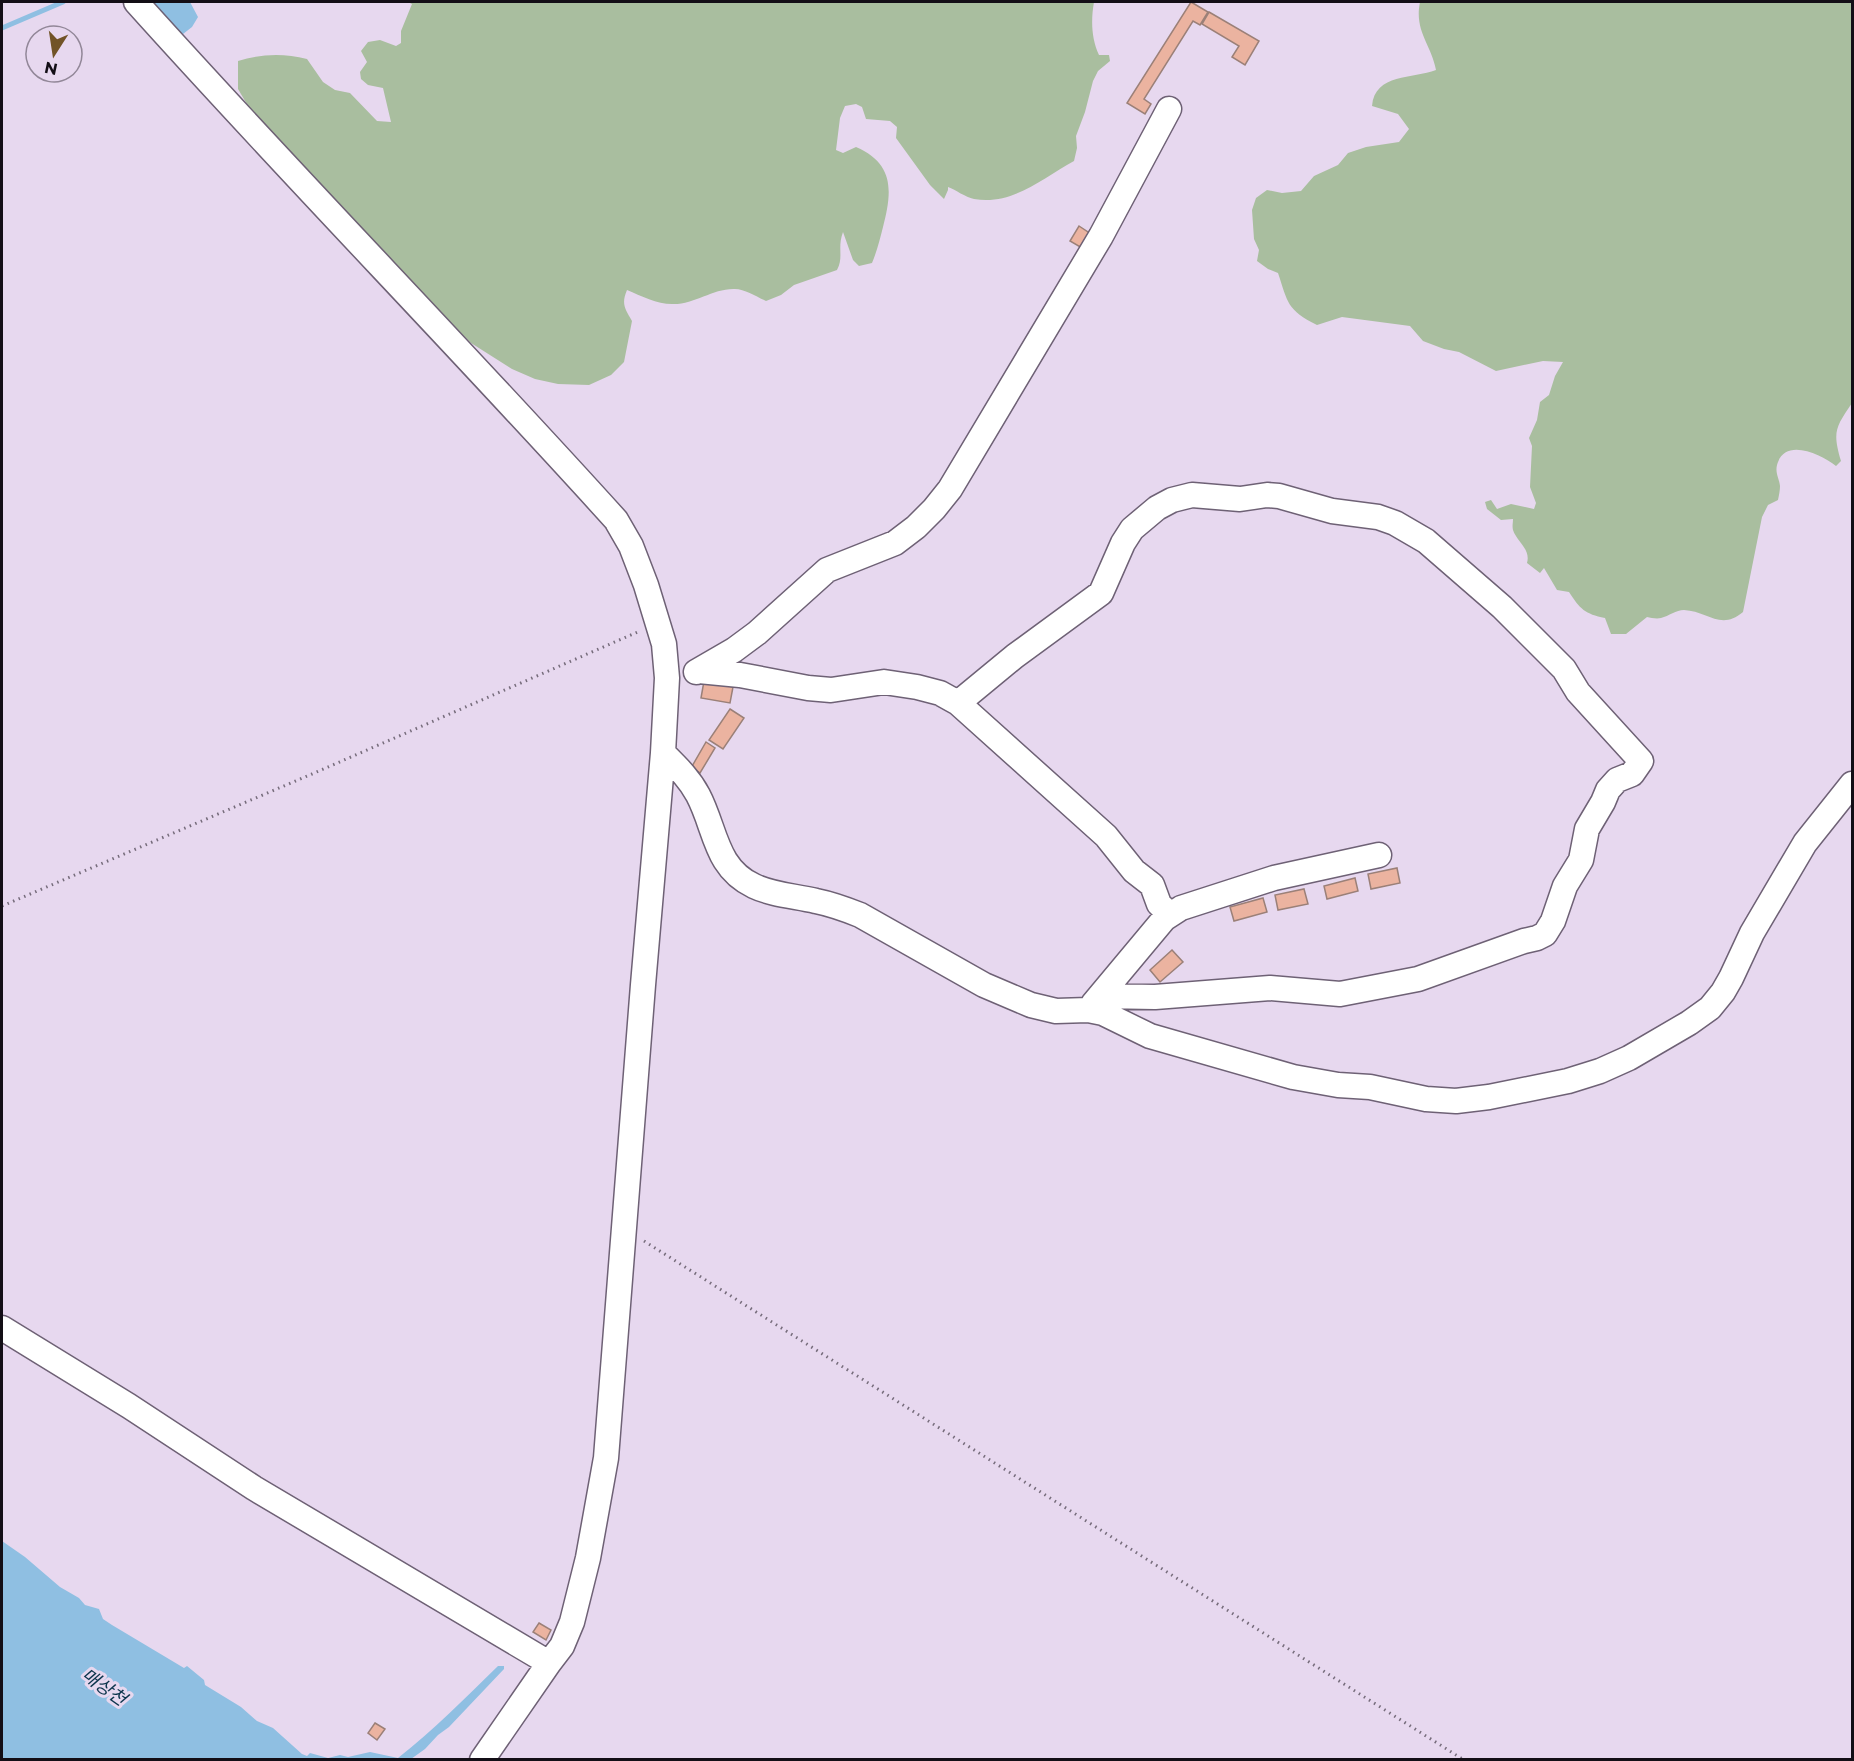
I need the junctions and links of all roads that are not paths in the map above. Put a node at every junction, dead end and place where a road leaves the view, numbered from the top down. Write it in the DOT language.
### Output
graph roads {
  1 [pos="136,2"];
  2 [pos="1169,109"];
  3 [pos="699,671"];
  4 [pos="666,678"];
  5 [pos="958,703"];
  6 [pos="663,753"];
  7 [pos="1852,784"];
  8 [pos="1379,855"];
  9 [pos="1170,915"];
  10 [pos="1094,1003"];
  11 [pos="2,1328"];
  12 [pos="549,1663"];
  13 [pos="482,1760"];
  1 -- 4 [label="street"];
  2 -- 3 [label="street"];
  3 -- 4 [label="street"];
  3 -- 5 [label="street"];
  4 -- 6 [label="street"];
  5 -- 9 [label="street"];
  5 -- 10 [label="street"];
  6 -- 10 [label="street"];
  6 -- 12 [label="street"];
  7 -- 10 [label="street"];
  8 -- 9 [label="street"];
  9 -- 10 [label="street"];
  11 -- 12 [label="street"];
  12 -- 13 [label="street"];
}
